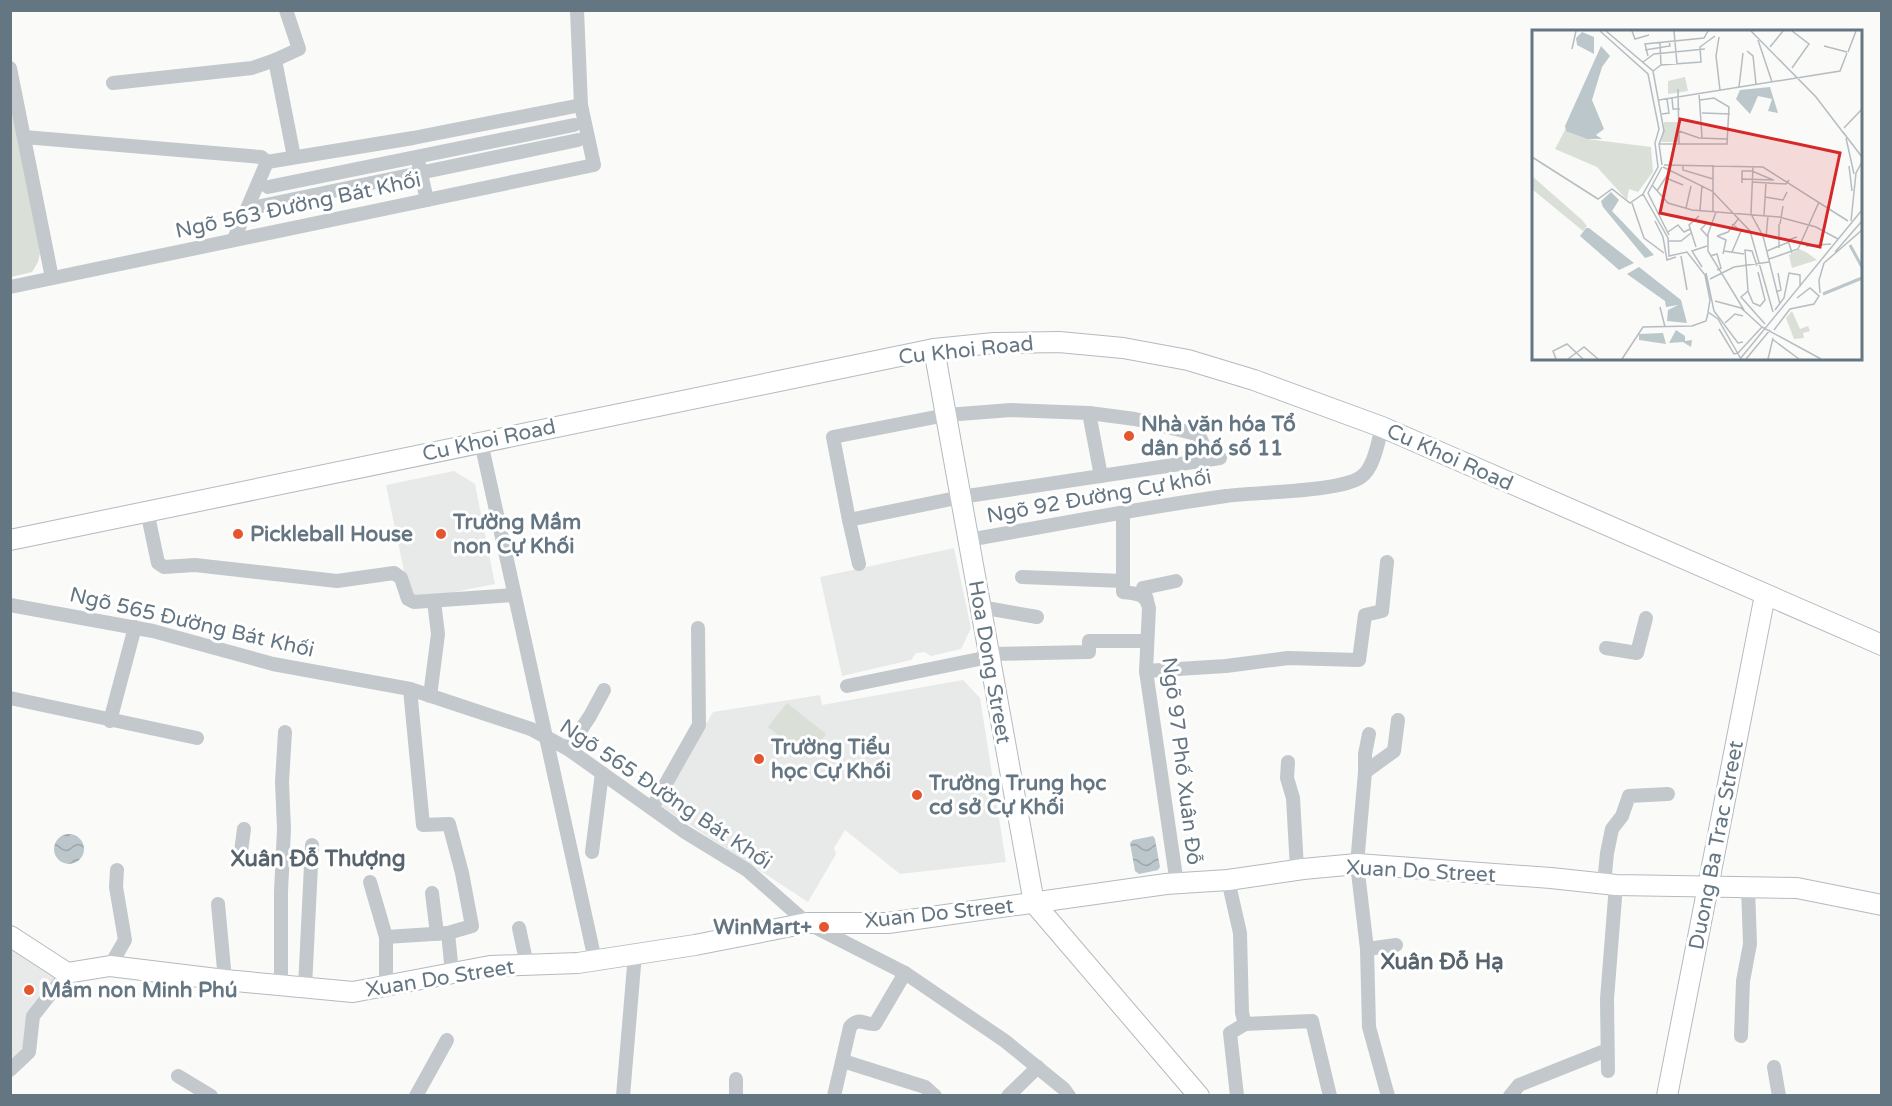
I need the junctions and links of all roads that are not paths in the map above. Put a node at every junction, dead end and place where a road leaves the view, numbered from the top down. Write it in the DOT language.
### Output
graph roads {
  1 [pos="286,10"];
  2 [pos="577,10"];
  3 [pos="275,60"];
  4 [pos="10,68"];
  5 [pos="113,83"];
  6 [pos="581,105"];
  7 [pos="574,125"];
  8 [pos="24,137"];
  9 [pos="578,140"];
  10 [pos="415,151"];
  11 [pos="294,157"];
  12 [pos="267,162"];
  13 [pos="420,172"];
  14 [pos="268,187"];
  15 [pos="427,200"];
  16 [pos="261,206"];
  17 [pos="234,239"];
  18 [pos="52,278"];
  19 [pos="10,287"];
  20 [pos="934,349"];
  21 [pos="1089,413"];
  22 [pos="946,415"];
  23 [pos="1382,428"];
  24 [pos="481,442"];
  25 [pos="1220,458"];
  26 [pos="1194,462"];
  27 [pos="1101,476"];
  28 [pos="961,497"];
  29 [pos="147,511"];
  30 [pos="1123,513"];
  31 [pos="849,520"];
  32 [pos="10,540"];
  33 [pos="968,540"];
  34 [pos="1387,562"];
  35 [pos="858,564"];
  36 [pos="1022,577"];
  37 [pos="1123,581"];
  38 [pos="1176,581"];
  39 [pos="514,595"];
  40 [pos="1765,596"];
  41 [pos="434,601"];
  42 [pos="1148,604"];
  43 [pos="11,605"];
  44 [pos="981,608"];
  45 [pos="1038,617"];
  46 [pos="1646,618"];
  47 [pos="135,627"];
  48 [pos="698,628"];
  49 [pos="1147,641"];
  50 [pos="1881,645"];
  51 [pos="1606,648"];
  52 [pos="989,656"];
  53 [pos="1146,671"];
  54 [pos="847,686"];
  55 [pos="410,689"];
  56 [pos="604,690"];
  57 [pos="430,696"];
  58 [pos="10,698"];
  59 [pos="1398,720"];
  60 [pos="110,721"];
  61 [pos="285,732"];
  62 [pos="1369,734"];
  63 [pos="546,737"];
  64 [pos="197,738"];
  65 [pos="568,749"];
  66 [pos="1287,762"];
  67 [pos="1365,772"];
  68 [pos="602,773"];
  69 [pos="1668,794"];
  70 [pos="652,808"];
  71 [pos="244,829"];
  72 [pos="312,845"];
  73 [pos="592,852"];
  74 [pos="282,862"];
  75 [pos="1357,864"];
  76 [pos="1297,869"];
  77 [pos="117,870"];
  78 [pos="1228,880"];
  79 [pos="370,882"];
  80 [pos="1177,884"];
  81 [pos="1610,885"];
  82 [pos="1708,887"];
  83 [pos="1748,888"];
  84 [pos="432,893"];
  85 [pos="1060,899"];
  86 [pos="1034,903"];
  87 [pos="218,904"];
  88 [pos="1881,905"];
  89 [pos="807,923"];
  90 [pos="1052,923"];
  91 [pos="519,928"];
  92 [pos="443,933"];
  93 [pos="10,936"];
  94 [pos="386,937"];
  95 [pos="1396,945"];
  96 [pos="1367,949"];
  97 [pos="635,954"];
  98 [pos="595,960"];
  99 [pos="527,965"];
  100 [pos="110,966"];
  101 [pos="67,973"];
  102 [pos="452,973"];
  103 [pos="905,974"];
  104 [pos="225,980"];
  105 [pos="281,985"];
  106 [pos="386,986"];
  107 [pos="305,987"];
  108 [pos="1245,1024"];
  109 [pos="1741,1036"];
  110 [pos="447,1040"];
  111 [pos="1602,1052"];
  112 [pos="843,1060"];
  113 [pos="1038,1067"];
  114 [pos="1774,1067"];
  115 [pos="10,1070"];
  116 [pos="1608,1071"];
  117 [pos="178,1076"];
  118 [pos="736,1079"];
  119 [pos="211,1095"];
  120 [pos="416,1095"];
  121 [pos="623,1095"];
  122 [pos="736,1095"];
  123 [pos="834,1095"];
  124 [pos="935,1095"];
  125 [pos="1008,1095"];
  126 [pos="1069,1095"];
  127 [pos="1199,1095"];
  128 [pos="1237,1095"];
  129 [pos="1330,1095"];
  130 [pos="1388,1095"];
  131 [pos="1510,1095"];
  132 [pos="1667,1095"];
  133 [pos="1779,1095"];
  1 -- 3 [label="street"];
  2 -- 6 [label="street"];
  3 -- 5 [label="street"];
  3 -- 11 [label="street"];
  4 -- 8 [label="street"];
  6 -- 11 [label="street"];
  6 -- 15 [label="street, Ngõ 563 Đường Bát Khối"];
  7 -- 10 [label="street"];
  8 -- 12 [label="street"];
  8 -- 18 [label="street"];
  9 -- 13 [label="street"];
  10 -- 13 [label="street"];
  10 -- 14 [label="street"];
  11 -- 12 [label="street"];
  12 -- 17 [label="street"];
  13 -- 15 [label="street"];
  13 -- 16 [label="street"];
  15 -- 17 [label="street, Ngõ 563 Đường Bát Khối"];
  17 -- 18 [label="street, Ngõ 563 Đường Bát Khối"];
  18 -- 19 [label="street, Ngõ 563 Đường Bát Khối"];
  20 -- 22 [label="street, Hoa Dong Street"];
  20 -- 23 [label="street, Cu Khoi Road"];
  20 -- 24 [label="street, Cu Khoi Road"];
  21 -- 22 [label="street"];
  21 -- 26 [label="street"];
  21 -- 27 [label="street"];
  22 -- 28 [label="street, Hoa Dong Street"];
  22 -- 31 [label="street"];
  23 -- 30 [label="street, Ngõ 92 Đường Cự khối"];
  23 -- 40 [label="street, Cu Khoi Road"];
  24 -- 29 [label="street, Cu Khoi Road"];
  24 -- 39 [label="street"];
  25 -- 26 [label="street"];
  26 -- 27 [label="street"];
  27 -- 28 [label="street"];
  28 -- 31 [label="street"];
  28 -- 33 [label="street, Hoa Dong Street"];
  29 -- 32 [label="street, Cu Khoi Road"];
  29 -- 41 [label="street"];
  30 -- 33 [label="street, Ngõ 92 Đường Cự khối"];
  30 -- 37 [label="street"];
  31 -- 35 [label="street"];
  33 -- 44 [label="street, Hoa Dong Street"];
  34 -- 53 [label="street"];
  36 -- 37 [label="street"];
  37 -- 42 [label="street"];
  38 -- 42 [label="street"];
  39 -- 41 [label="street"];
  39 -- 63 [label="street"];
  40 -- 50 [label="street, Cu Khoi Road"];
  40 -- 82 [label="street, Duong Ba Trac Street"];
  41 -- 57 [label="street"];
  42 -- 49 [label="street, Ngõ 97 Phố Xuân Đỗ"];
  43 -- 47 [label="street, Ngõ 565 Đường Bát Khối"];
  44 -- 45 [label="street"];
  44 -- 52 [label="street, Hoa Dong Street"];
  46 -- 51 [label="street"];
  47 -- 55 [label="street, Ngõ 565 Đường Bát Khối"];
  47 -- 60 [label="street"];
  48 -- 70 [label="street"];
  49 -- 52 [label="street"];
  49 -- 53 [label="street, Ngõ 97 Phố Xuân Đỗ"];
  52 -- 54 [label="street"];
  52 -- 86 [label="street, Hoa Dong Street"];
  53 -- 80 [label="street, Ngõ 97 Phố Xuân Đỗ"];
  55 -- 57 [label="street, Ngõ 565 Đường Bát Khối"];
  55 -- 92 [label="street"];
  56 -- 65 [label="street"];
  57 -- 63 [label="street, Ngõ 565 Đường Bát Khối"];
  58 -- 60 [label="street"];
  59 -- 67 [label="street"];
  60 -- 64 [label="street"];
  61 -- 74 [label="street"];
  62 -- 67 [label="street"];
  63 -- 65 [label="street, Ngõ 565 Đường Bát Khối"];
  63 -- 98 [label="street"];
  65 -- 68 [label="street, Ngõ 565 Đường Bát Khối"];
  66 -- 76 [label="street"];
  67 -- 75 [label="street"];
  68 -- 70 [label="street, Ngõ 565 Đường Bát Khối"];
  68 -- 73 [label="street"];
  69 -- 81 [label="street"];
  70 -- 89 [label="street, Ngõ 565 Đường Bát Khối"];
  71 -- 74 [label="street"];
  72 -- 107 [label="street"];
  74 -- 105 [label="street"];
  75 -- 76 [label="street, Xuan Do Street"];
  75 -- 81 [label="street, Xuan Do Street"];
  75 -- 96 [label="street"];
  76 -- 78 [label="street, Xuan Do Street"];
  77 -- 100 [label="street"];
  78 -- 80 [label="street, Xuan Do Street"];
  78 -- 108 [label="street"];
  79 -- 94 [label="street"];
  80 -- 85 [label="street, Xuan Do Street"];
  81 -- 82 [label="street, Xuan Do Street"];
  81 -- 116 [label="street"];
  82 -- 83 [label="street, Xuan Do Street"];
  82 -- 132 [label="street, Duong Ba Trac Street"];
  83 -- 88 [label="street, Xuan Do Street"];
  83 -- 109 [label="street"];
  84 -- 92 [label="street"];
  85 -- 86 [label="street, Xuan Do Street"];
  85 -- 90 [label="street"];
  86 -- 89 [label="street, Xuan Do Street"];
  86 -- 90 [label="street"];
  87 -- 104 [label="street"];
  89 -- 97 [label="street, Xuan Do Street"];
  89 -- 103 [label="street, Ngõ 565 Đường Bát Khối"];
  90 -- 127 [label="street"];
  91 -- 99 [label="street"];
  92 -- 94 [label="street"];
  92 -- 102 [label="street"];
  93 -- 101 [label="street"];
  94 -- 106 [label="street"];
  95 -- 96 [label="street"];
  96 -- 130 [label="street"];
  97 -- 98 [label="street, Xuan Do Street"];
  97 -- 121 [label="street"];
  98 -- 99 [label="street, Xuan Do Street"];
  99 -- 102 [label="street, Xuan Do Street"];
  100 -- 101 [label="street, Xuan Do Street"];
  100 -- 104 [label="street, Xuan Do Street"];
  101 -- 115 [label="street"];
  102 -- 106 [label="street, Xuan Do Street"];
  103 -- 112 [label="street"];
  103 -- 113 [label="street, Ngõ 565 Đường Bát Khối"];
  104 -- 105 [label="street, Xuan Do Street"];
  105 -- 107 [label="street, Xuan Do Street"];
  106 -- 107 [label="street, Xuan Do Street"];
  108 -- 128 [label="street"];
  108 -- 129 [label="street"];
  110 -- 120 [label="street"];
  111 -- 131 [label="street"];
  112 -- 123 [label="street"];
  112 -- 124 [label="street"];
  113 -- 125 [label="street"];
  113 -- 126 [label="street, Ngõ 565 Đường Bát Khối"];
  114 -- 133 [label="street"];
  117 -- 119 [label="street"];
  118 -- 122 [label="street"];
}
